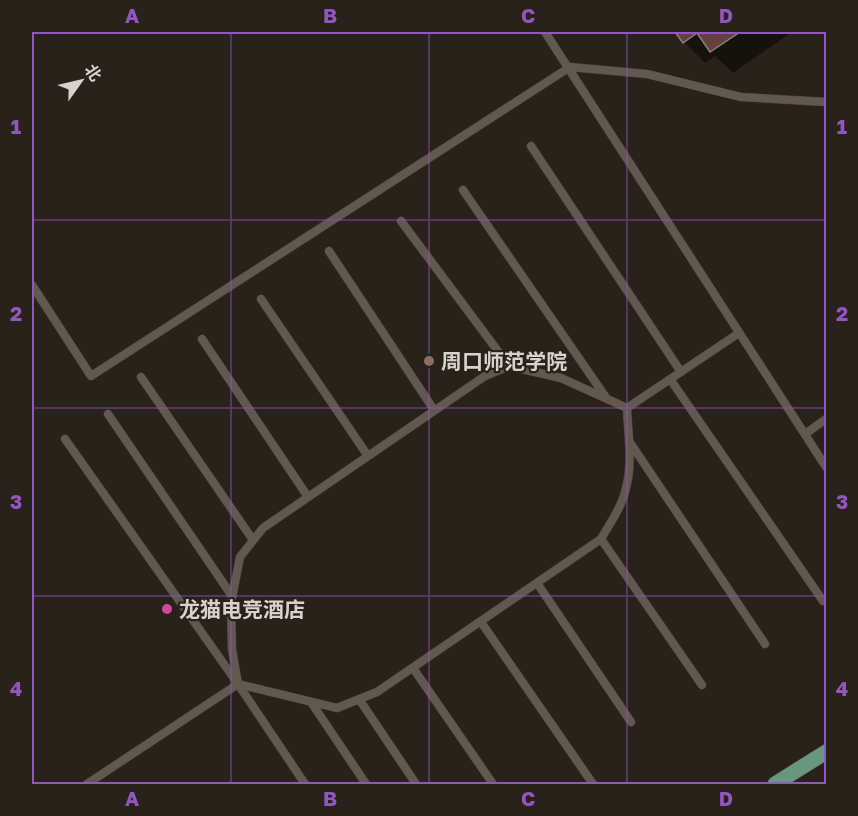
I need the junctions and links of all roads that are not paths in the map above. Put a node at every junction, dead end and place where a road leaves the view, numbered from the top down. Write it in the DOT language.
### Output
graph roads {
  1 [pos="545,32"];
  2 [pos="570,67"];
  3 [pos="826,102"];
  4 [pos="531,146"];
  5 [pos="463,190"];
  6 [pos="401,221"];
  7 [pos="328,251"];
  8 [pos="32,285"];
  9 [pos="261,299"];
  10 [pos="739,333"];
  11 [pos="202,339"];
  12 [pos="509,366"];
  13 [pos="681,372"];
  14 [pos="141,377"];
  15 [pos="670,379"];
  16 [pos="607,399"];
  17 [pos="627,408"];
  18 [pos="434,410"];
  19 [pos="108,414"];
  20 [pos="826,420"];
  21 [pos="805,434"];
  22 [pos="65,439"];
  23 [pos="628,440"];
  24 [pos="368,456"];
  25 [pos="826,467"];
  26 [pos="308,497"];
  27 [pos="601,539"];
  28 [pos="254,540"];
  29 [pos="537,584"];
  30 [pos="232,596"];
  31 [pos="823,601"];
  32 [pos="481,622"];
  33 [pos="765,644"];
  34 [pos="413,668"];
  35 [pos="238,684"];
  36 [pos="702,685"];
  37 [pos="359,699"];
  38 [pos="311,702"];
  39 [pos="631,722"];
  40 [pos="826,752"];
  41 [pos="87,784"];
  42 [pos="305,784"];
  43 [pos="366,784"];
  44 [pos="416,784"];
  45 [pos="494,784"];
  46 [pos="593,784"];
  47 [pos="775,784"];
  1 -- 2 [label="lane"];
  2 -- 3 [label="lane"];
  2 -- 8 [label="lane"];
  2 -- 10 [label="lane"];
  4 -- 13 [label="lane"];
  5 -- 16 [label="lane"];
  6 -- 12 [label="lane"];
  7 -- 18 [label="lane"];
  9 -- 24 [label="lane"];
  10 -- 13 [label="lane"];
  10 -- 21 [label="lane"];
  11 -- 26 [label="lane"];
  12 -- 16 [label="lane"];
  12 -- 18 [label="lane"];
  13 -- 15 [label="lane"];
  14 -- 28 [label="lane"];
  15 -- 17 [label="lane"];
  15 -- 31 [label="lane"];
  16 -- 17 [label="lane"];
  17 -- 23 [label="lane"];
  18 -- 24 [label="lane"];
  19 -- 30 [label="lane"];
  20 -- 21 [label="lane"];
  21 -- 25 [label="lane"];
  22 -- 35 [label="lane"];
  23 -- 27 [label="lane"];
  23 -- 33 [label="lane"];
  24 -- 26 [label="lane"];
  26 -- 28 [label="lane"];
  27 -- 29 [label="lane"];
  27 -- 36 [label="lane"];
  28 -- 30 [label="lane"];
  29 -- 32 [label="lane"];
  29 -- 39 [label="lane"];
  30 -- 35 [label="lane"];
  32 -- 34 [label="lane"];
  32 -- 46 [label="lane"];
  34 -- 37 [label="lane"];
  34 -- 45 [label="lane"];
  35 -- 38 [label="lane"];
  35 -- 41 [label="lane"];
  35 -- 42 [label="lane"];
  37 -- 38 [label="lane"];
  37 -- 44 [label="lane"];
  38 -- 43 [label="lane"];
  40 -- 47 [label="main road"];
}
